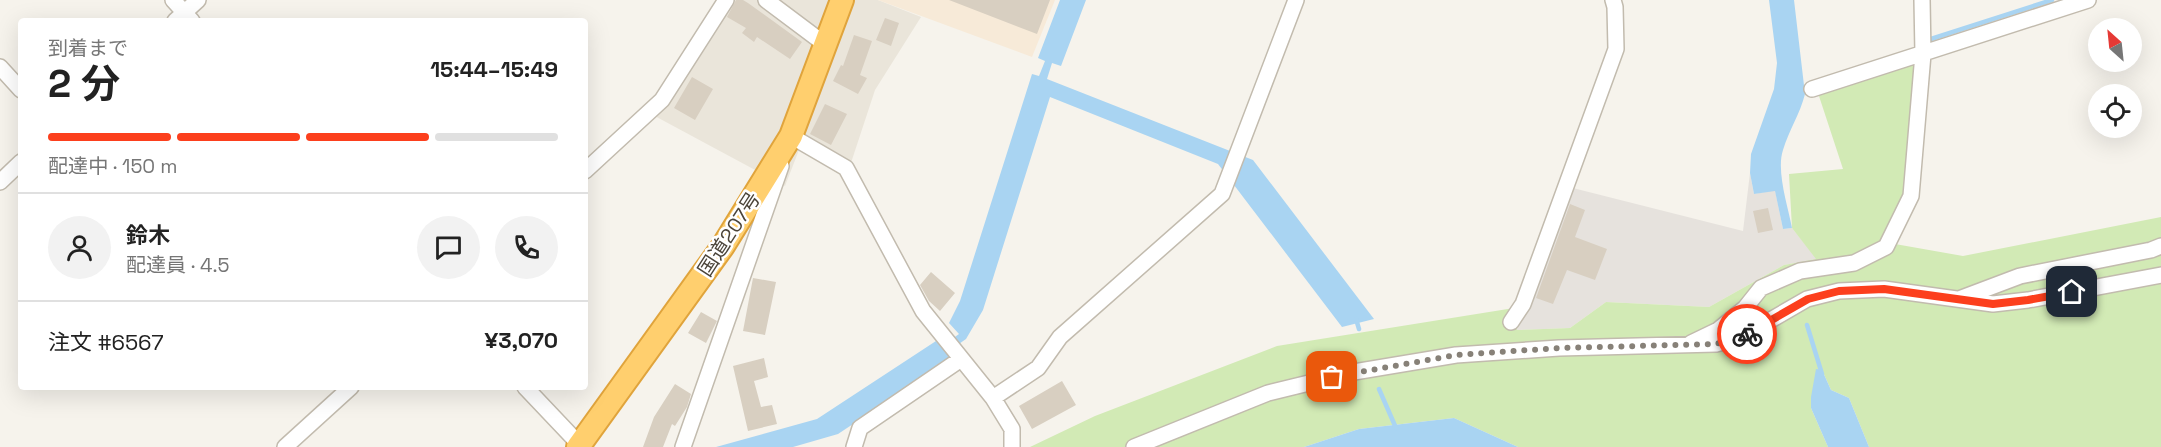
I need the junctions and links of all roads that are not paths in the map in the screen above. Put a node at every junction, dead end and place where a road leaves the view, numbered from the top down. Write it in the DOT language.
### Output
graph roads {
  1 [pos="173,0"];
  2 [pos="198,0"];
  3 [pos="726,0"];
  4 [pos="766,0"];
  5 [pos="842,0"];
  6 [pos="1296,0"];
  7 [pos="1613,0"];
  8 [pos="1922,0"];
  9 [pos="2088,0"];
  10 [pos="184,18"];
  11 [pos="826,45"];
  12 [pos="1923,48"];
  13 [pos="0,67"];
  14 [pos="18,87"];
  15 [pos="1812,89"];
  16 [pos="791,136"];
  17 [pos="18,165"];
  18 [pos="588,168"];
  19 [pos="0,182"];
  20 [pos="2161,246"];
  21 [pos="2161,275"];
  22 [pos="1956,300"];
  23 [pos="1511,322"];
  24 [pos="1685,346"];
  25 [pos="953,350"];
  26 [pos="348,390"];
  27 [pos="528,390"];
  28 [pos="993,398"];
  29 [pos="579,446"];
  30 [pos="285,447"];
  31 [pos="683,447"];
  32 [pos="854,447"];
  33 [pos="1012,447"];
  34 [pos="1134,447"];
  1 -- 10 [label="street"];
  2 -- 10 [label="street"];
  3 -- 18 [label="street"];
  4 -- 11 [label="street"];
  5 -- 11 [label="highway, 国道207号"];
  6 -- 28 [label="street"];
  7 -- 23 [label="street"];
  8 -- 12 [label="street"];
  9 -- 12 [label="street"];
  11 -- 16 [label="highway, 国道207号"];
  12 -- 15 [label="street"];
  12 -- 24 [label="street"];
  13 -- 14 [label="street"];
  16 -- 25 [label="street"];
  16 -- 29 [label="highway, 国道207号"];
  16 -- 31 [label="street"];
  17 -- 19 [label="street"];
  20 -- 22 [label="street"];
  21 -- 22 [label="street"];
  22 -- 24 [label="street"];
  24 -- 34 [label="street"];
  25 -- 28 [label="street"];
  25 -- 32 [label="street"];
  26 -- 30 [label="street"];
  27 -- 29 [label="street"];
  28 -- 33 [label="street"];
}
